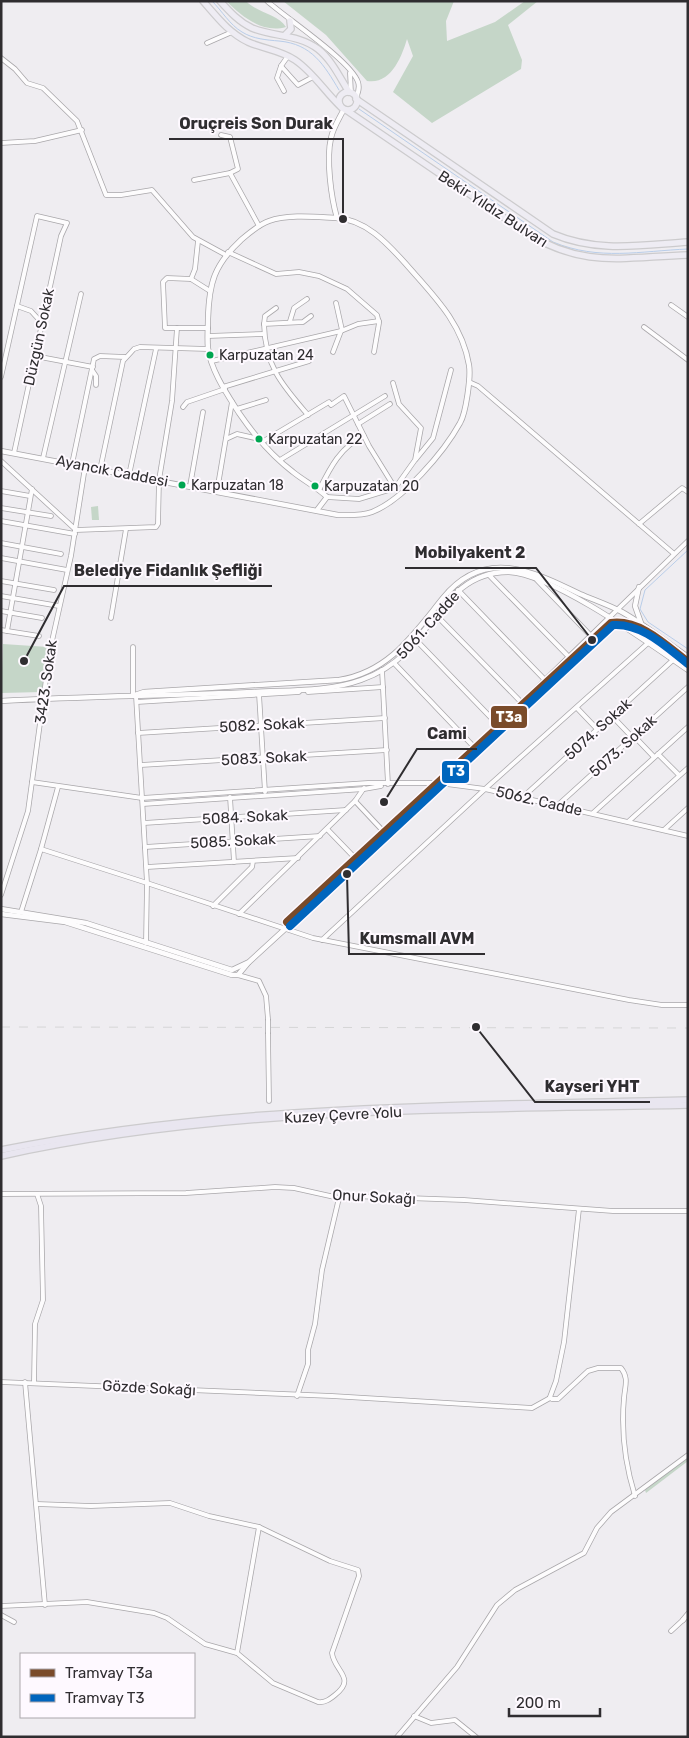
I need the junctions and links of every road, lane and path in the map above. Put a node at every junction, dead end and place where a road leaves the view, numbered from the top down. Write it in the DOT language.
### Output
graph roads {
  1 [pos="203,1"];
  2 [pos="220,1"];
  3 [pos="267,1"];
  4 [pos="290,21"];
  5 [pos="232,32"];
  6 [pos="285,35"];
  7 [pos="207,43"];
  8 [pos="288,56"];
  9 [pos="1,58"];
  10 [pos="281,66"];
  11 [pos="349,71"];
  12 [pos="314,77"];
  13 [pos="284,91"];
  14 [pos="350,93"];
  15 [pos="356,98"];
  16 [pos="343,108"];
  17 [pos="82,130"];
  18 [pos="221,136"];
  19 [pos="1,143"];
  20 [pos="230,173"];
  21 [pos="194,180"];
  22 [pos="337,218"];
  23 [pos="259,226"];
  24 [pos="198,241"];
  25 [pos="688,242"];
  26 [pos="227,253"];
  27 [pos="688,255"];
  28 [pos="191,279"];
  29 [pos="210,291"];
  30 [pos="81,294"];
  31 [pos="307,299"];
  32 [pos="336,303"];
  33 [pos="671,305"];
  34 [pos="17,306"];
  35 [pos="276,308"];
  36 [pos="311,316"];
  37 [pos="688,317"];
  38 [pos="290,321"];
  39 [pos="379,321"];
  40 [pos="42,323"];
  41 [pos="264,324"];
  42 [pos="644,327"];
  43 [pos="177,328"];
  44 [pos="208,328"];
  45 [pos="341,331"];
  46 [pos="264,334"];
  47 [pos="208,336"];
  48 [pos="156,349"];
  49 [pos="208,349"];
  50 [pos="176,350"];
  51 [pos="266,350"];
  52 [pos="333,352"];
  53 [pos="374,352"];
  54 [pos="35,356"];
  55 [pos="124,359"];
  56 [pos="688,360"];
  57 [pos="65,361"];
  58 [pos="212,361"];
  59 [pos="309,361"];
  60 [pos="92,369"];
  61 [pos="451,370"];
  62 [pos="274,372"];
  63 [pos="1,377"];
  64 [pos="469,382"];
  65 [pos="393,383"];
  66 [pos="96,385"];
  67 [pos="224,388"];
  68 [pos="385,396"];
  69 [pos="266,400"];
  70 [pos="232,402"];
  71 [pos="390,404"];
  72 [pos="183,407"];
  73 [pos="237,409"];
  74 [pos="203,412"];
  75 [pos="308,415"];
  76 [pos="354,415"];
  77 [pos="358,424"];
  78 [pos="364,436"];
  79 [pos="226,439"];
  80 [pos="261,441"];
  81 [pos="1,451"];
  82 [pos="14,453"];
  83 [pos="43,458"];
  84 [pos="280,460"];
  85 [pos="416,460"];
  86 [pos="1,461"];
  87 [pos="72,464"];
  88 [pos="85,467"];
  89 [pos="100,470"];
  90 [pos="129,475"];
  91 [pos="159,480"];
  92 [pos="190,486"];
  93 [pos="395,488"];
  94 [pos="32,489"];
  95 [pos="319,490"];
  96 [pos="1,491"];
  97 [pos="217,491"];
  98 [pos="688,492"];
  99 [pos="30,496"];
  100 [pos="327,497"];
  101 [pos="1,508"];
  102 [pos="317,510"];
  103 [pos="28,512"];
  104 [pos="51,516"];
  105 [pos="1,521"];
  106 [pos="640,524"];
  107 [pos="25,525"];
  108 [pos="126,529"];
  109 [pos="75,532"];
  110 [pos="688,541"];
  111 [pos="1,544"];
  112 [pos="22,547"];
  113 [pos="673,553"];
  114 [pos="61,554"];
  115 [pos="1,558"];
  116 [pos="19,561"];
  117 [pos="68,570"];
  118 [pos="489,574"];
  119 [pos="537,579"];
  120 [pos="1,581"];
  121 [pos="15,583"];
  122 [pos="639,588"];
  123 [pos="54,590"];
  124 [pos="458,590"];
  125 [pos="1,596"];
  126 [pos="12,598"];
  127 [pos="59,606"];
  128 [pos="616,610"];
  129 [pos="1,611"];
  130 [pos="10,613"];
  131 [pos="436,614"];
  132 [pos="42,618"];
  133 [pos="111,618"];
  134 [pos="609,618"];
  135 [pos="641,624"];
  136 [pos="1,630"];
  137 [pos="7,631"];
  138 [pos="38,636"];
  139 [pos="591,636"];
  140 [pos="416,640"];
  141 [pos="648,643"];
  142 [pos="133,647"];
  143 [pos="569,657"];
  144 [pos="688,657"];
  145 [pos="673,660"];
  146 [pos="394,663"];
  147 [pos="382,670"];
  148 [pos="688,670"];
  149 [pos="545,680"];
  150 [pos="384,687"];
  151 [pos="688,687"];
  152 [pos="259,693"];
  153 [pos="144,695"];
  154 [pos="135,696"];
  155 [pos="44,699"];
  156 [pos="1,702"];
  157 [pos="137,702"];
  158 [pos="522,703"];
  159 [pos="577,708"];
  160 [pos="612,716"];
  161 [pos="385,718"];
  162 [pos="261,725"];
  163 [pos="498,725"];
  164 [pos="688,727"];
  165 [pos="597,729"];
  166 [pos="138,733"];
  167 [pos="633,737"];
  168 [pos="475,748"];
  169 [pos="387,750"];
  170 [pos="656,755"];
  171 [pos="263,758"];
  172 [pos="140,765"];
  173 [pos="688,768"];
  174 [pos="679,775"];
  175 [pos="32,782"];
  176 [pos="368,783"];
  177 [pos="388,784"];
  178 [pos="434,784"];
  179 [pos="58,787"];
  180 [pos="364,789"];
  181 [pos="485,789"];
  182 [pos="265,790"];
  183 [pos="230,792"];
  184 [pos="266,797"];
  185 [pos="523,797"];
  186 [pos="142,798"];
  187 [pos="230,799"];
  188 [pos="355,801"];
  189 [pos="143,804"];
  190 [pos="558,805"];
  191 [pos="688,808"];
  192 [pos="346,810"];
  193 [pos="593,813"];
  194 [pos="231,818"];
  195 [pos="629,821"];
  196 [pos="144,823"];
  197 [pos="327,829"];
  198 [pos="664,829"];
  199 [pos="383,831"];
  200 [pos="320,836"];
  201 [pos="688,836"];
  202 [pos="232,842"];
  203 [pos="146,847"];
  204 [pos="41,849"];
  205 [pos="298,858"];
  206 [pos="253,861"];
  207 [pos="234,862"];
  208 [pos="147,867"];
  209 [pos="147,884"];
  210 [pos="1,895"];
  211 [pos="213,906"];
  212 [pos="1,909"];
  213 [pos="20,912"];
  214 [pos="1,914"];
  215 [pos="239,914"];
  216 [pos="285,929"];
  217 [pos="322,940"];
  218 [pos="146,943"];
  219 [pos="249,962"];
  220 [pos="238,975"];
  221 [pos="688,1005"];
  222 [pos="688,1100"];
  223 [pos="269,1101"];
  224 [pos="688,1105"];
  225 [pos="1,1150"];
  226 [pos="1,1156"];
  227 [pos="1,1194"];
  228 [pos="37,1194"];
  229 [pos="339,1198"];
  230 [pos="579,1209"];
  231 [pos="688,1211"];
  232 [pos="1,1382"];
  233 [pos="25,1382"];
  234 [pos="34,1382"];
  235 [pos="296,1396"];
  236 [pos="550,1398"];
  237 [pos="688,1455"];
  238 [pos="634,1496"];
  239 [pos="37,1504"];
  240 [pos="259,1527"];
  241 [pos="45,1605"];
  242 [pos="1,1606"];
  243 [pos="688,1614"];
  244 [pos="1,1615"];
  245 [pos="685,1619"];
  246 [pos="14,1622"];
  247 [pos="688,1624"];
  248 [pos="671,1630"];
  249 [pos="237,1653"];
  250 [pos="414,1716"];
  251 [pos="397,1737"];
  252 [pos="476,1737"];
  1 -- 5 [label="main road, Bekir Yıldız Bulvarı"];
  2 -- 6 [label="main road"];
  3 -- 4 [label="street"];
  4 -- 6 [label="main road"];
  4 -- 11 [label="street"];
  5 -- 7 [label="street"];
  5 -- 8 [label="main road, Bekir Yıldız Bulvarı"];
  6 -- 14 [label="main road"];
  8 -- 10 [label="street"];
  8 -- 12 [label="main road, Bekir Yıldız Bulvarı"];
  9 -- 17 [label="street"];
  10 -- 12 [label="street"];
  10 -- 13 [label="street"];
  11 -- 14 [label="street"];
  11 -- 15 [label="street"];
  12 -- 16 [label="main road, Bekir Yıldız Bulvarı"];
  14 -- 15 [label="main road, Bekir Yıldız Bulvarı"];
  14 -- 16 [label="main road"];
  15 -- 16 [label="main road"];
  15 -- 25 [label="main road, Bekir Yıldız Bulvarı"];
  16 -- 22 [label="street"];
  16 -- 27 [label="main road, Bekir Yıldız Bulvarı"];
  17 -- 19 [label="street"];
  17 -- 24 [label="street"];
  18 -- 20 [label="street"];
  20 -- 21 [label="street"];
  20 -- 23 [label="street"];
  22 -- 23 [label="street, Ayancık Caddesi"];
  22 -- 64 [label="street, Ayancık Caddesi"];
  23 -- 26 [label="street, Ayancık Caddesi"];
  24 -- 26 [label="street"];
  24 -- 28 [label="street"];
  26 -- 29 [label="street, Ayancık Caddesi"];
  26 -- 39 [label="street"];
  28 -- 29 [label="street"];
  28 -- 43 [label="street"];
  29 -- 44 [label="street, Ayancık Caddesi"];
  30 -- 57 [label="street"];
  31 -- 38 [label="street"];
  32 -- 45 [label="street"];
  33 -- 37 [label="street"];
  34 -- 40 [label="street"];
  34 -- 40 [label="street, Düzgün Sokak"];
  34 -- 63 [label="street"];
  35 -- 41 [label="street"];
  36 -- 38 [label="street"];
  38 -- 41 [label="street"];
  39 -- 45 [label="street"];
  39 -- 53 [label="street"];
  40 -- 54 [label="street, Düzgün Sokak"];
  41 -- 46 [label="street"];
  42 -- 56 [label="street"];
  43 -- 44 [label="street"];
  43 -- 50 [label="street"];
  44 -- 47 [label="street, Ayancık Caddesi"];
  45 -- 51 [label="street"];
  45 -- 52 [label="street"];
  46 -- 47 [label="street"];
  46 -- 51 [label="street"];
  47 -- 49 [label="street, Ayancık Caddesi"];
  48 -- 50 [label="street"];
  48 -- 55 [label="street"];
  48 -- 90 [label="street"];
  49 -- 50 [label="street"];
  49 -- 58 [label="street, Ayancık Caddesi"];
  50 -- 91 [label="street"];
  51 -- 58 [label="street"];
  51 -- 62 [label="street"];
  54 -- 57 [label="street"];
  54 -- 82 [label="street, Düzgün Sokak"];
  55 -- 60 [label="street"];
  55 -- 89 [label="street"];
  57 -- 60 [label="street"];
  57 -- 83 [label="street"];
  58 -- 67 [label="street, Ayancık Caddesi"];
  59 -- 62 [label="street"];
  60 -- 66 [label="street"];
  60 -- 87 [label="street"];
  61 -- 85 [label="street"];
  62 -- 67 [label="street"];
  62 -- 75 [label="street"];
  64 -- 102 [label="street, Ayancık Caddesi"];
  64 -- 106 [label="street"];
  65 -- 85 [label="street"];
  67 -- 70 [label="street, Ayancık Caddesi"];
  67 -- 72 [label="street"];
  68 -- 76 [label="street"];
  69 -- 73 [label="street"];
  70 -- 73 [label="street, Ayancık Caddesi"];
  70 -- 79 [label="street"];
  71 -- 77 [label="street"];
  73 -- 80 [label="street, Ayancık Caddesi"];
  74 -- 92 [label="street"];
  75 -- 76 [label="street"];
  75 -- 80 [label="street"];
  76 -- 77 [label="street"];
  76 -- 84 [label="street"];
  77 -- 78 [label="street"];
  78 -- 93 [label="street"];
  78 -- 95 [label="street"];
  79 -- 80 [label="street"];
  79 -- 97 [label="street"];
  80 -- 84 [label="street, Ayancık Caddesi"];
  81 -- 82 [label="street, Ayancık Caddesi"];
  82 -- 83 [label="street, Ayancık Caddesi"];
  83 -- 87 [label="street, Ayancık Caddesi"];
  84 -- 95 [label="street, Ayancık Caddesi"];
  85 -- 93 [label="street"];
  86 -- 94 [label="street"];
  87 -- 88 [label="street, Ayancık Caddesi"];
  88 -- 89 [label="street, Ayancık Caddesi"];
  88 -- 109 [label="street, 3423. Sokak"];
  89 -- 90 [label="street, Ayancık Caddesi"];
  90 -- 91 [label="street, Ayancık Caddesi"];
  91 -- 92 [label="street, Ayancık Caddesi"];
  91 -- 108 [label="street"];
  92 -- 97 [label="street, Ayancık Caddesi"];
  93 -- 100 [label="street"];
  94 -- 99 [label="street"];
  94 -- 109 [label="street"];
  95 -- 100 [label="street, Ayancık Caddesi"];
  96 -- 99 [label="street"];
  97 -- 102 [label="street, Ayancık Caddesi"];
  98 -- 106 [label="street"];
  99 -- 103 [label="street"];
  100 -- 102 [label="street"];
  101 -- 103 [label="street"];
  103 -- 104 [label="street"];
  103 -- 107 [label="street"];
  105 -- 107 [label="street"];
  106 -- 113 [label="street"];
  107 -- 109 [label="street"];
  107 -- 112 [label="street"];
  108 -- 109 [label="street"];
  108 -- 133 [label="street"];
  109 -- 117 [label="street, 3423. Sokak"];
  110 -- 113 [label="street"];
  111 -- 112 [label="street"];
  112 -- 114 [label="street"];
  112 -- 116 [label="street"];
  113 -- 122 [label="street"];
  115 -- 116 [label="street"];
  116 -- 117 [label="street"];
  116 -- 121 [label="street"];
  117 -- 127 [label="street, 3423. Sokak"];
  118 -- 119 [label="street, 5061. Cadde"];
  118 -- 124 [label="street, 5061. Cadde"];
  118 -- 143 [label="street"];
  119 -- 134 [label="street, 5061. Cadde"];
  119 -- 139 [label="street"];
  120 -- 121 [label="street"];
  121 -- 123 [label="street"];
  121 -- 126 [label="street"];
  122 -- 128 [label="street"];
  122 -- 135 [label="street"];
  124 -- 131 [label="street, 5061. Cadde"];
  124 -- 149 [label="street"];
  125 -- 126 [label="street"];
  126 -- 127 [label="street"];
  126 -- 130 [label="street"];
  127 -- 155 [label="street, 3423. Sokak"];
  128 -- 134 [label="street"];
  128 -- 135 [label="street, 5061. Cadde"];
  128 -- 153 [label="street, 5061. Cadde"];
  129 -- 130 [label="street"];
  130 -- 132 [label="street"];
  130 -- 137 [label="street"];
  131 -- 140 [label="street, 5061. Cadde"];
  131 -- 158 [label="street"];
  134 -- 139 [label="street"];
  134 -- 141 [label="street, 5061. Cadde"];
  135 -- 144 [label="street, 5061. Cadde"];
  136 -- 137 [label="street"];
  137 -- 138 [label="street"];
  139 -- 143 [label="street"];
  140 -- 146 [label="street, 5061. Cadde"];
  140 -- 163 [label="street"];
  141 -- 145 [label="street, 5061. Cadde"];
  141 -- 159 [label="street"];
  142 -- 154 [label="street"];
  143 -- 149 [label="street"];
  145 -- 148 [label="street, 5061. Cadde"];
  145 -- 160 [label="street, 5074. Sokak"];
  146 -- 147 [label="street, 5061. Cadde"];
  146 -- 168 [label="street"];
  147 -- 150 [label="street"];
  147 -- 152 [label="street, 5061. Cadde"];
  149 -- 158 [label="street"];
  150 -- 152 [label="street"];
  150 -- 161 [label="street"];
  151 -- 167 [label="street, 5073. Sokak"];
  152 -- 153 [label="street, 5061. Cadde"];
  152 -- 157 [label="street"];
  152 -- 162 [label="street"];
  153 -- 154 [label="street"];
  154 -- 155 [label="street"];
  154 -- 157 [label="street"];
  155 -- 156 [label="street"];
  155 -- 175 [label="street, 3423. Sokak"];
  157 -- 166 [label="street"];
  158 -- 163 [label="street"];
  159 -- 165 [label="street"];
  159 -- 181 [label="street"];
  160 -- 165 [label="street, 5074. Sokak"];
  160 -- 167 [label="street"];
  161 -- 162 [label="street, 5082. Sokak"];
  161 -- 169 [label="street"];
  162 -- 166 [label="street, 5082. Sokak"];
  162 -- 171 [label="street"];
  163 -- 168 [label="street"];
  164 -- 170 [label="street"];
  165 -- 185 [label="street, 5074. Sokak"];
  166 -- 172 [label="street"];
  167 -- 170 [label="street"];
  167 -- 190 [label="street, 5073. Sokak"];
  168 -- 178 [label="street"];
  169 -- 171 [label="street, 5083. Sokak"];
  169 -- 177 [label="street"];
  170 -- 174 [label="street"];
  170 -- 193 [label="street"];
  171 -- 172 [label="street, 5083. Sokak"];
  171 -- 182 [label="street"];
  172 -- 186 [label="street"];
  173 -- 174 [label="street"];
  174 -- 195 [label="street"];
  175 -- 179 [label="street"];
  175 -- 210 [label="street, 3423. Sokak"];
  176 -- 177 [label="street"];
  176 -- 180 [label="street"];
  176 -- 182 [label="street"];
  177 -- 178 [label="street, 5062. Cadde"];
  177 -- 180 [label="street"];
  178 -- 181 [label="street, 5062. Cadde"];
  178 -- 199 [label="street"];
  179 -- 186 [label="street"];
  179 -- 204 [label="street"];
  180 -- 184 [label="street"];
  180 -- 188 [label="street"];
  181 -- 185 [label="street, 5062. Cadde"];
  181 -- 217 [label="street"];
  182 -- 183 [label="street"];
  182 -- 184 [label="street"];
  183 -- 186 [label="street"];
  183 -- 187 [label="street"];
  184 -- 187 [label="street"];
  185 -- 190 [label="street, 5062. Cadde"];
  186 -- 189 [label="street"];
  187 -- 189 [label="street"];
  187 -- 194 [label="street"];
  188 -- 192 [label="street"];
  188 -- 199 [label="street"];
  189 -- 196 [label="street"];
  190 -- 193 [label="street, 5062. Cadde"];
  191 -- 198 [label="street"];
  192 -- 194 [label="street, 5084. Sokak"];
  192 -- 197 [label="street"];
  193 -- 195 [label="street, 5062. Cadde"];
  194 -- 196 [label="street, 5084. Sokak"];
  194 -- 202 [label="street"];
  195 -- 198 [label="street, 5062. Cadde"];
  196 -- 203 [label="street"];
  197 -- 199 [label="street"];
  197 -- 200 [label="street"];
  198 -- 201 [label="street, 5062. Cadde"];
  200 -- 202 [label="street, 5085. Sokak"];
  200 -- 205 [label="street"];
  202 -- 203 [label="street, 5085. Sokak"];
  202 -- 207 [label="street"];
  203 -- 208 [label="street"];
  204 -- 209 [label="street"];
  204 -- 213 [label="street"];
  205 -- 206 [label="street"];
  205 -- 215 [label="street"];
  206 -- 207 [label="street"];
  206 -- 211 [label="street"];
  207 -- 208 [label="street"];
  208 -- 209 [label="street"];
  209 -- 211 [label="street"];
  209 -- 218 [label="street"];
  211 -- 215 [label="street"];
  212 -- 213 [label="street"];
  213 -- 218 [label="street"];
  214 -- 220 [label="street"];
  215 -- 216 [label="street"];
  216 -- 217 [label="street"];
  216 -- 219 [label="street"];
  217 -- 221 [label="street"];
  218 -- 219 [label="street"];
  219 -- 220 [label="street"];
  220 -- 223 [label="street, bridge"];
  222 -- 225 [label="highway, Kuzey Çevre Yolu"];
  224 -- 226 [label="highway, Kuzey Çevre Yolu"];
  227 -- 228 [label="street, Onur Sokağı"];
  228 -- 229 [label="street, Onur Sokağı"];
  228 -- 234 [label="street"];
  229 -- 230 [label="street, Onur Sokağı"];
  229 -- 235 [label="street"];
  230 -- 231 [label="street, Onur Sokağı"];
  230 -- 236 [label="street"];
  232 -- 233 [label="street, Gözde Sokağı"];
  233 -- 234 [label="street, Gözde Sokağı"];
  233 -- 239 [label="street"];
  234 -- 235 [label="street, Gözde Sokağı"];
  235 -- 236 [label="street, Gözde Sokağı"];
  236 -- 238 [label="street, Gözde Sokağı"];
  237 -- 238 [label="street"];
  238 -- 250 [label="street"];
  239 -- 240 [label="street"];
  239 -- 241 [label="street"];
  240 -- 249 [label="street"];
  240 -- 249 [label="street"];
  241 -- 242 [label="street"];
  241 -- 249 [label="street"];
  243 -- 245 [label="street"];
  244 -- 246 [label="street"];
  245 -- 247 [label="street"];
  245 -- 248 [label="street"];
  250 -- 251 [label="street"];
  250 -- 252 [label="street"];
}
